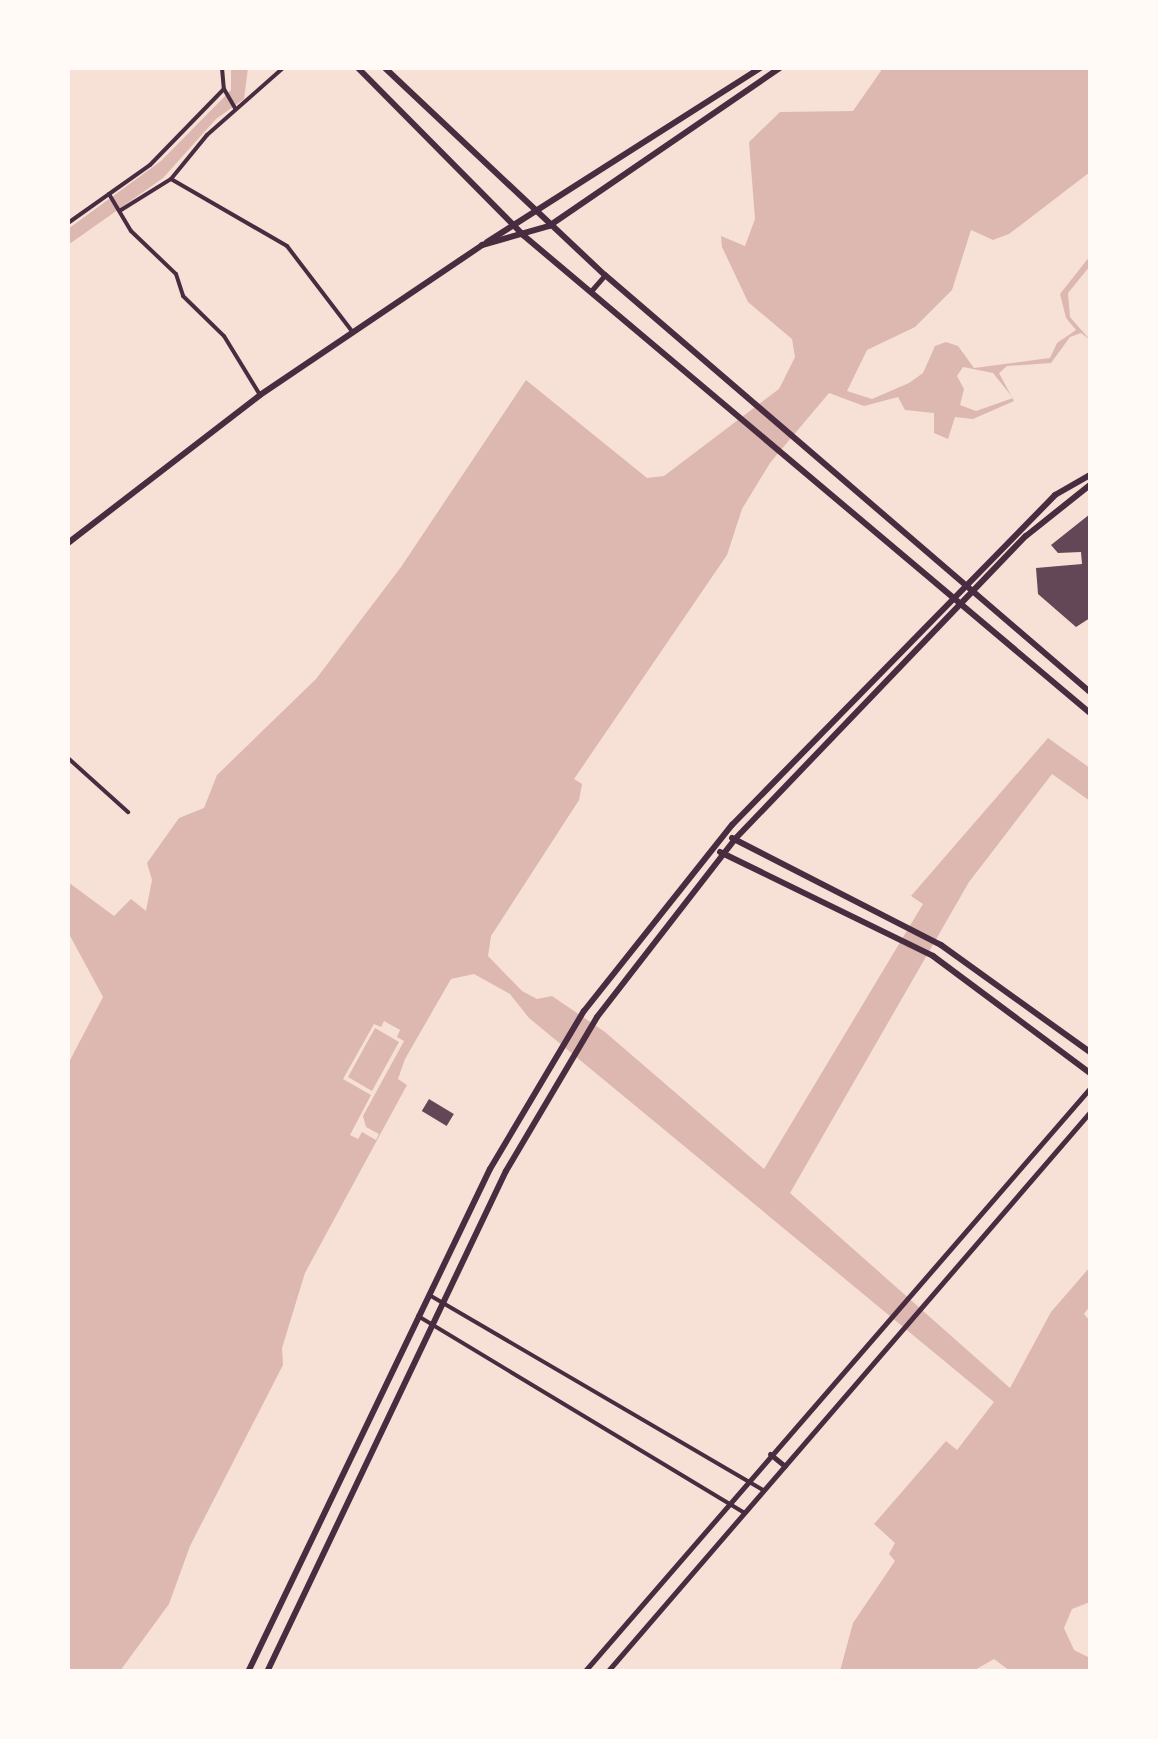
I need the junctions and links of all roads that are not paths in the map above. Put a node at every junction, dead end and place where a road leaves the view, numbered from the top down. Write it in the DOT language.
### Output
graph roads {
  1 [pos="222,68"];
  2 [pos="283,68"];
  3 [pos="358,68"];
  4 [pos="385,68"];
  5 [pos="760,68"];
  6 [pos="780,68"];
  7 [pos="224,89"];
  8 [pos="235,108"];
  9 [pos="171,179"];
  10 [pos="110,194"];
  11 [pos="532,209"];
  12 [pos="122,210"];
  13 [pos="68,223"];
  14 [pos="512,224"];
  15 [pos="549,226"];
  16 [pos="523,235"];
  17 [pos="482,245"];
  18 [pos="604,276"];
  19 [pos="591,291"];
  20 [pos="351,330"];
  21 [pos="260,395"];
  22 [pos="1090,475"];
  23 [pos="1090,484"];
  24 [pos="68,542"];
  25 [pos="966,588"];
  26 [pos="974,594"];
  27 [pos="956,597"];
  28 [pos="964,605"];
  29 [pos="1090,692"];
  30 [pos="1090,712"];
  31 [pos="68,758"];
  32 [pos="764,792"];
  33 [pos="768,805"];
  34 [pos="128,812"];
  35 [pos="725,834"];
  36 [pos="735,839"];
  37 [pos="711,848"];
  38 [pos="723,854"];
  39 [pos="1090,1052"];
  40 [pos="1090,1073"];
  41 [pos="1090,1088"];
  42 [pos="1090,1112"];
  43 [pos="429,1295"];
  44 [pos="442,1302"];
  45 [pos="418,1316"];
  46 [pos="432,1324"];
  47 [pos="770,1454"];
  48 [pos="784,1466"];
  49 [pos="747,1481"];
  50 [pos="763,1490"];
  51 [pos="728,1503"];
  52 [pos="744,1513"];
  53 [pos="248,1672"];
  54 [pos="267,1672"];
  55 [pos="584,1672"];
  56 [pos="607,1672"];
  1 -- 7 [label="street"];
  2 -- 8 [label="street"];
  3 -- 14 [label="main road"];
  4 -- 11 [label="main road"];
  5 -- 11 [label="main road"];
  6 -- 15 [label="main road"];
  7 -- 8 [label="street"];
  7 -- 10 [label="street"];
  8 -- 9 [label="street"];
  9 -- 12 [label="street"];
  9 -- 20 [label="street"];
  10 -- 12 [label="street"];
  10 -- 13 [label="street"];
  11 -- 14 [label="main road"];
  11 -- 15 [label="main road"];
  12 -- 21 [label="street"];
  14 -- 16 [label="main road"];
  14 -- 17 [label="main road"];
  15 -- 16 [label="main road"];
  15 -- 18 [label="main road"];
  16 -- 17 [label="main road"];
  16 -- 19 [label="main road"];
  17 -- 20 [label="main road"];
  18 -- 19 [label="street"];
  18 -- 25 [label="main road"];
  19 -- 27 [label="main road"];
  20 -- 21 [label="main road"];
  21 -- 24 [label="main road"];
  22 -- 25 [label="main road"];
  23 -- 26 [label="main road"];
  25 -- 26 [label="main road"];
  25 -- 27 [label="main road"];
  26 -- 28 [label="main road"];
  26 -- 29 [label="main road"];
  27 -- 28 [label="main road"];
  27 -- 32 [label="main road"];
  28 -- 30 [label="main road"];
  28 -- 33 [label="main road"];
  31 -- 34 [label="street"];
  32 -- 33 [label="street"];
  32 -- 35 [label="main road"];
  33 -- 36 [label="main road"];
  35 -- 36 [label="main road"];
  35 -- 37 [label="main road"];
  36 -- 38 [label="main road"];
  36 -- 39 [label="main road"];
  37 -- 38 [label="main road"];
  37 -- 43 [label="main road"];
  38 -- 40 [label="main road"];
  38 -- 44 [label="main road"];
  41 -- 47 [label="street"];
  42 -- 48 [label="street"];
  43 -- 44 [label="street"];
  43 -- 45 [label="main road"];
  44 -- 46 [label="main road"];
  44 -- 49 [label="street"];
  45 -- 46 [label="street"];
  45 -- 53 [label="main road"];
  46 -- 51 [label="street"];
  46 -- 54 [label="main road"];
  47 -- 48 [label="street"];
  47 -- 49 [label="street"];
  48 -- 50 [label="street"];
  49 -- 50 [label="street"];
  49 -- 51 [label="street"];
  50 -- 52 [label="street"];
  51 -- 52 [label="street"];
  51 -- 55 [label="street"];
  52 -- 56 [label="street"];
}
